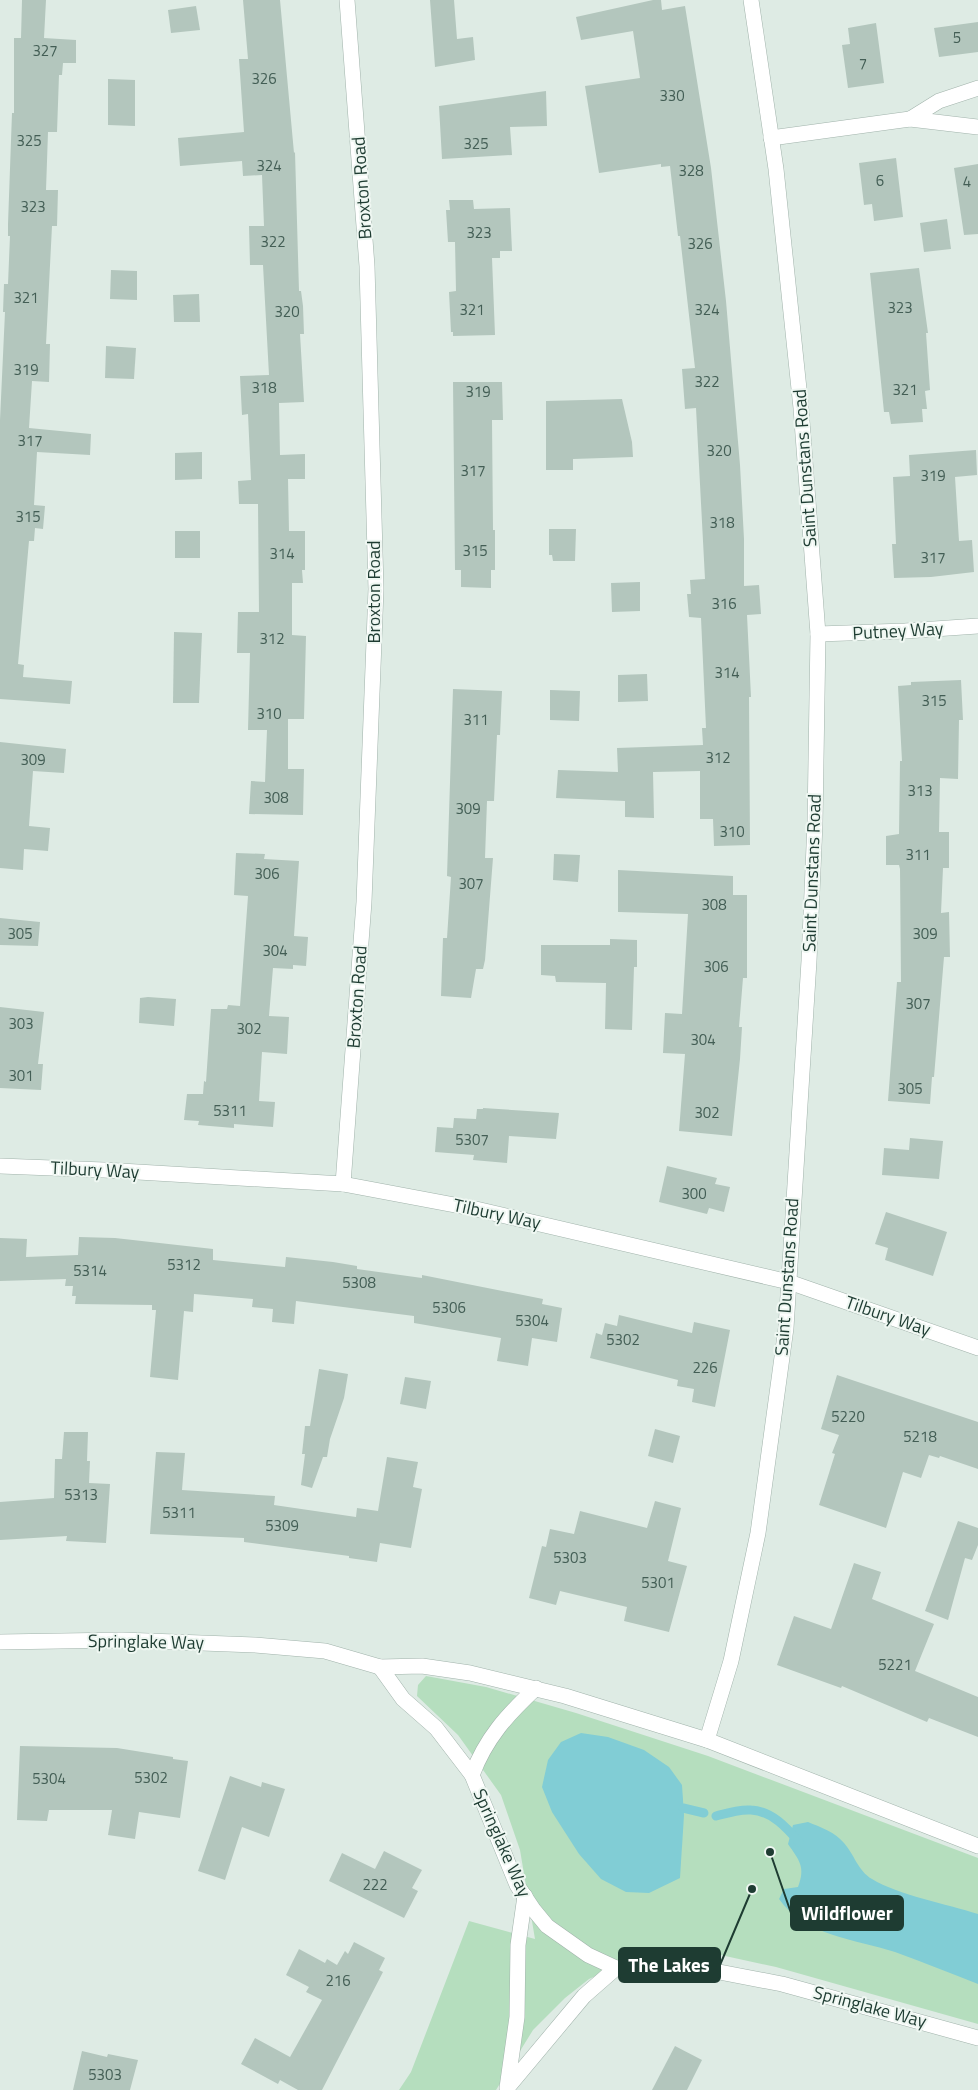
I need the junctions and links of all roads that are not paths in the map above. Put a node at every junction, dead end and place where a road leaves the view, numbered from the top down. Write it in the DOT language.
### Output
graph roads {
  1 [pos="347,0"];
  2 [pos="751,0"];
  3 [pos="978,88"];
  4 [pos="910,119"];
  5 [pos="978,127"];
  6 [pos="772,138"];
  7 [pos="978,626"];
  8 [pos="818,634"];
  9 [pos="0,1166"];
  10 [pos="343,1184"];
  11 [pos="789,1282"];
  12 [pos="978,1348"];
  13 [pos="0,1642"];
  14 [pos="380,1667"];
  15 [pos="536,1688"];
  16 [pos="707,1740"];
  17 [pos="472,1775"];
  18 [pos="978,1846"];
  19 [pos="525,1896"];
  20 [pos="616,1968"];
  21 [pos="978,2038"];
  22 [pos="506,2089"];
  1 -- 10 [label="street, Broxton Road"];
  2 -- 6 [label="street, Saint Dunstans Road"];
  3 -- 4 [label="street"];
  4 -- 5 [label="street"];
  4 -- 6 [label="street"];
  6 -- 8 [label="street, Saint Dunstans Road"];
  7 -- 8 [label="street, Putney Way"];
  8 -- 11 [label="street, Saint Dunstans Road"];
  9 -- 10 [label="street, Tilbury Way"];
  10 -- 11 [label="street, Tilbury Way"];
  11 -- 12 [label="street, Tilbury Way"];
  11 -- 16 [label="street, Saint Dunstans Road"];
  13 -- 14 [label="street, Springlake Way"];
  14 -- 15 [label="street, Springlake Way"];
  14 -- 17 [label="street, Springlake Way"];
  15 -- 16 [label="street, Springlake Way"];
  15 -- 17 [label="street"];
  16 -- 18 [label="street, Springlake Way"];
  17 -- 19 [label="street, Springlake Way"];
  19 -- 20 [label="street, Springlake Way"];
  19 -- 22 [label="street"];
  20 -- 21 [label="street, Springlake Way"];
  20 -- 22 [label="street"];
}
